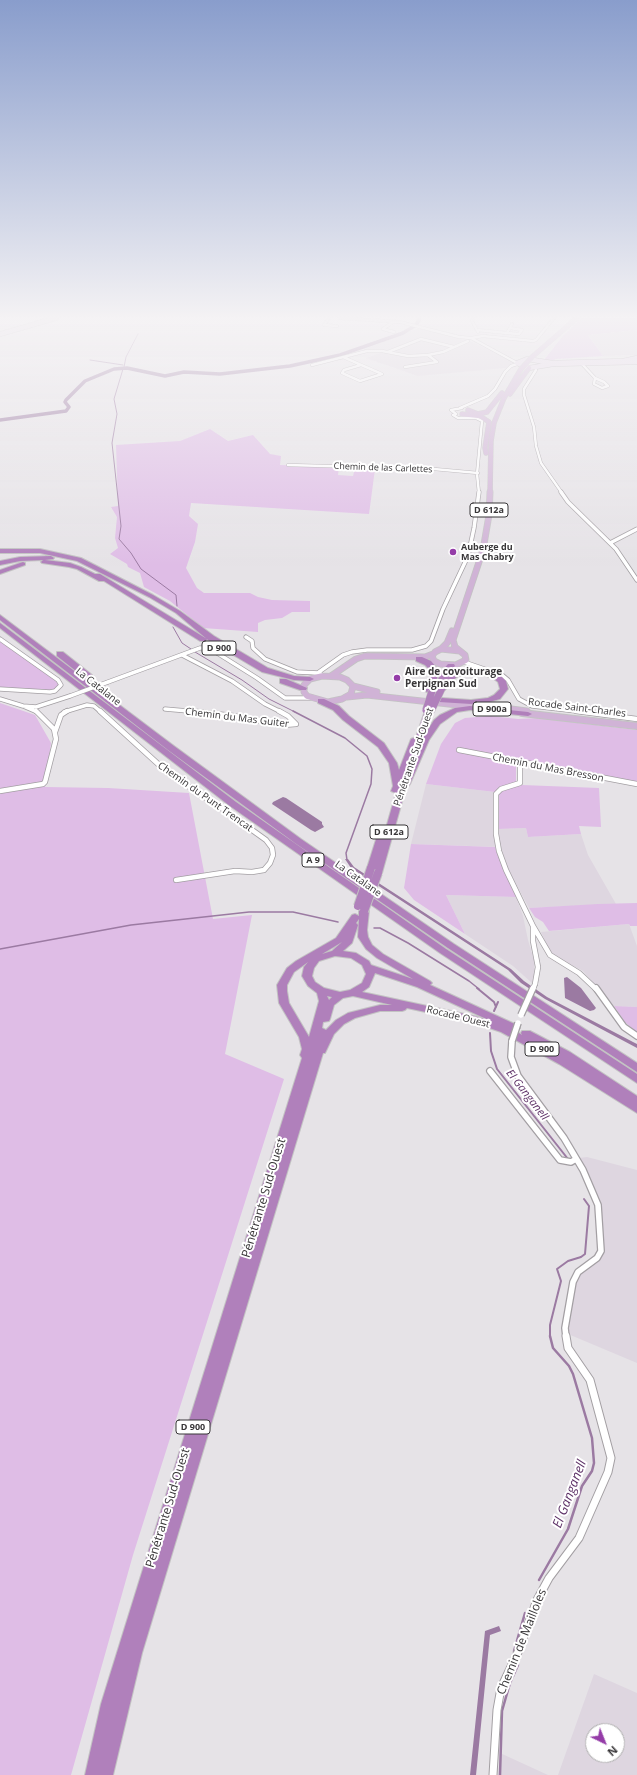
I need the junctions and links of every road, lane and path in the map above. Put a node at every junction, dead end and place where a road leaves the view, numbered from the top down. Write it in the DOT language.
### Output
graph roads {
  1 [pos="477,401"];
  2 [pos="482,401"];
  3 [pos="497,401"];
  4 [pos="500,401"];
  5 [pos="503,401"];
  6 [pos="505,401"];
  7 [pos="526,401"];
  8 [pos="460,408"];
  9 [pos="468,410"];
  10 [pos="454,414"];
  11 [pos="462,414"];
  12 [pos="494,423"];
  13 [pos="486,453"];
  14 [pos="288,465"];
  15 [pos="478,473"];
  16 [pos="637,529"];
  17 [pos="610,543"];
  18 [pos="0,551"];
  19 [pos="0,563"];
  20 [pos="89,569"];
  21 [pos="0,572"];
  22 [pos="637,580"];
  23 [pos="151,596"];
  24 [pos="140,600"];
  25 [pos="0,610"];
  26 [pos="0,617"];
  27 [pos="0,625"];
  28 [pos="246,637"];
  29 [pos="0,639"];
  30 [pos="441,650"];
  31 [pos="460,651"];
  32 [pos="433,654"];
  33 [pos="182,655"];
  34 [pos="419,659"];
  35 [pos="435,662"];
  36 [pos="464,662"];
  37 [pos="451,666"];
  38 [pos="320,674"];
  39 [pos="331,676"];
  40 [pos="310,679"];
  41 [pos="347,680"];
  42 [pos="353,686"];
  43 [pos="0,688"];
  44 [pos="303,690"];
  45 [pos="435,690"];
  46 [pos="347,697"];
  47 [pos="295,698"];
  48 [pos="312,698"];
  49 [pos="0,699"];
  50 [pos="442,700"];
  51 [pos="320,701"];
  52 [pos="48,704"];
  53 [pos="23,706"];
  54 [pos="165,709"];
  55 [pos="427,712"];
  56 [pos="528,714"];
  57 [pos="42,715"];
  58 [pos="637,719"];
  59 [pos="608,723"];
  60 [pos="143,726"];
  61 [pos="637,726"];
  62 [pos="55,732"];
  63 [pos="459,750"];
  64 [pos="520,763"];
  65 [pos="637,784"];
  66 [pos="398,790"];
  67 [pos="0,791"];
  68 [pos="176,880"];
  69 [pos="361,908"];
  70 [pos="355,917"];
  71 [pos="533,926"];
  72 [pos="334,953"];
  73 [pos="359,958"];
  74 [pos="369,966"];
  75 [pos="321,991"];
  76 [pos="353,993"];
  77 [pos="340,995"];
  78 [pos="438,1011"];
  79 [pos="479,1012"];
  80 [pos="637,1036"];
  81 [pos="315,1065"];
  82 [pos="637,1068"];
  83 [pos="490,1071"];
  84 [pos="637,1079"];
  85 [pos="301,1082"];
  86 [pos="637,1101"];
  87 [pos="637,1109"];
  88 [pos="576,1159"];
  89 [pos="93,1775"];
  90 [pos="105,1775"];
  91 [pos="493,1775"];
  1 -- 8 [label="street"];
  2 -- 9 [label="street"];
  3 -- 9 [label="main road"];
  4 -- 13 [label="main road, D 612a"];
  5 -- 12 [label="main road, D 612a"];
  6 -- 12 [label="main road"];
  7 -- 17 [label="street"];
  8 -- 9 [label="street"];
  8 -- 10 [label="street"];
  9 -- 11 [label="street"];
  10 -- 11 [label="street"];
  10 -- 15 [label="street"];
  11 -- 13 [label="main road"];
  12 -- 31 [label="main road, D 612a"];
  13 -- 30 [label="main road, D 612a"];
  14 -- 15 [label="street, Chemin de las Carlettes"];
  15 -- 38 [label="street"];
  16 -- 17 [label="street"];
  17 -- 22 [label="street"];
  18 -- 23 [label="highway"];
  19 -- 20 [label="highway"];
  20 -- 23 [label="highway"];
  20 -- 24 [label="highway"];
  21 -- 24 [label="highway"];
  23 -- 40 [label="highway, D 900"];
  24 -- 44 [label="highway, D 900"];
  25 -- 60 [label="highway"];
  26 -- 60 [label="highway, La Catalane / A 9"];
  27 -- 84 [label="highway, La Catalane / A 9"];
  28 -- 38 [label="street"];
  29 -- 43 [label="street"];
  30 -- 31 [label="main road"];
  30 -- 32 [label="main road"];
  31 -- 36 [label="main road"];
  32 -- 35 [label="main road"];
  32 -- 39 [label="main road"];
  33 -- 47 [label="street"];
  33 -- 52 [label="street, bridge"];
  33 -- 54 [label="street, Chemin du Mas Guiter"];
  34 -- 35 [label="main road"];
  34 -- 41 [label="main road"];
  34 -- 45 [label="highway"];
  35 -- 37 [label="main road"];
  35 -- 45 [label="highway, D 612a"];
  36 -- 37 [label="main road"];
  36 -- 58 [label="street"];
  37 -- 45 [label="highway, D 612a"];
  38 -- 39 [label="main road"];
  38 -- 40 [label="main road"];
  39 -- 41 [label="main road"];
  40 -- 44 [label="main road"];
  41 -- 42 [label="main road"];
  42 -- 46 [label="main road"];
  42 -- 50 [label="main road, Rocade Saint-Charles / D 900a"];
  44 -- 47 [label="street"];
  44 -- 48 [label="main road"];
  45 -- 50 [label="highway"];
  45 -- 55 [label="highway, Pénétrante Sud-Ouest / D 612a, bridge"];
  46 -- 51 [label="main road, Rocade Saint-Charles"];
  46 -- 56 [label="main road, Rocade Saint-Charles / D 900a"];
  47 -- 48 [label="street"];
  48 -- 51 [label="main road"];
  49 -- 53 [label="street"];
  50 -- 61 [label="main road, Rocade Saint-Charles / D 900a"];
  51 -- 66 [label="highway"];
  52 -- 53 [label="street"];
  52 -- 57 [label="street"];
  53 -- 57 [label="street"];
  55 -- 66 [label="highway, Pénétrante Sud-Ouest / D 612a"];
  55 -- 66 [label="highway, Pénétrante Sud-Ouest / D 612a"];
  56 -- 59 [label="main road, Rocade Saint-Charles / D 900a"];
  56 -- 66 [label="highway, D 900a"];
  57 -- 62 [label="street"];
  59 -- 61 [label="street"];
  60 -- 82 [label="highway, La Catalane / A 9"];
  62 -- 67 [label="street"];
  62 -- 68 [label="street, Chemin du Punt Trencat"];
  63 -- 64 [label="street, Chemin du Mas Bresson"];
  64 -- 65 [label="street, Chemin du Mas Bresson"];
  64 -- 71 [label="street, Chemin de Mailloles"];
  66 -- 69 [label="highway, Pénétrante Sud-Ouest / D 612a, bridge"];
  69 -- 70 [label="highway, Pénétrante Sud-Ouest"];
  69 -- 73 [label="highway, Pénétrante Sud-Ouest"];
  69 -- 79 [label="highway"];
  70 -- 72 [label="highway, Pénétrante Sud-Ouest"];
  70 -- 85 [label="highway, Pénétrante Sud-Ouest / D 900"];
  71 -- 80 [label="street"];
  71 -- 88 [label="street, Chemin de Mailloles, bridge"];
  72 -- 73 [label="highway, Rocade Ouest"];
  72 -- 75 [label="highway, Rocade Ouest"];
  73 -- 74 [label="highway, Rocade Ouest"];
  74 -- 76 [label="highway, Rocade Ouest"];
  74 -- 79 [label="highway, Rocade Ouest / D 900"];
  75 -- 77 [label="highway, Rocade Ouest"];
  75 -- 85 [label="highway, Pénétrante Sud-Ouest / D 900"];
  76 -- 77 [label="highway, Rocade Ouest"];
  76 -- 78 [label="highway, Rocade Ouest / D 900"];
  77 -- 81 [label="highway"];
  78 -- 81 [label="highway"];
  78 -- 87 [label="highway, Rocade Ouest / D 900"];
  79 -- 86 [label="highway, Rocade Ouest / D 900"];
  81 -- 90 [label="highway"];
  83 -- 88 [label="street"];
  85 -- 89 [label="highway, Pénétrante Sud-Ouest / D 900"];
  88 -- 91 [label="street, Chemin de Mailloles"];
}
